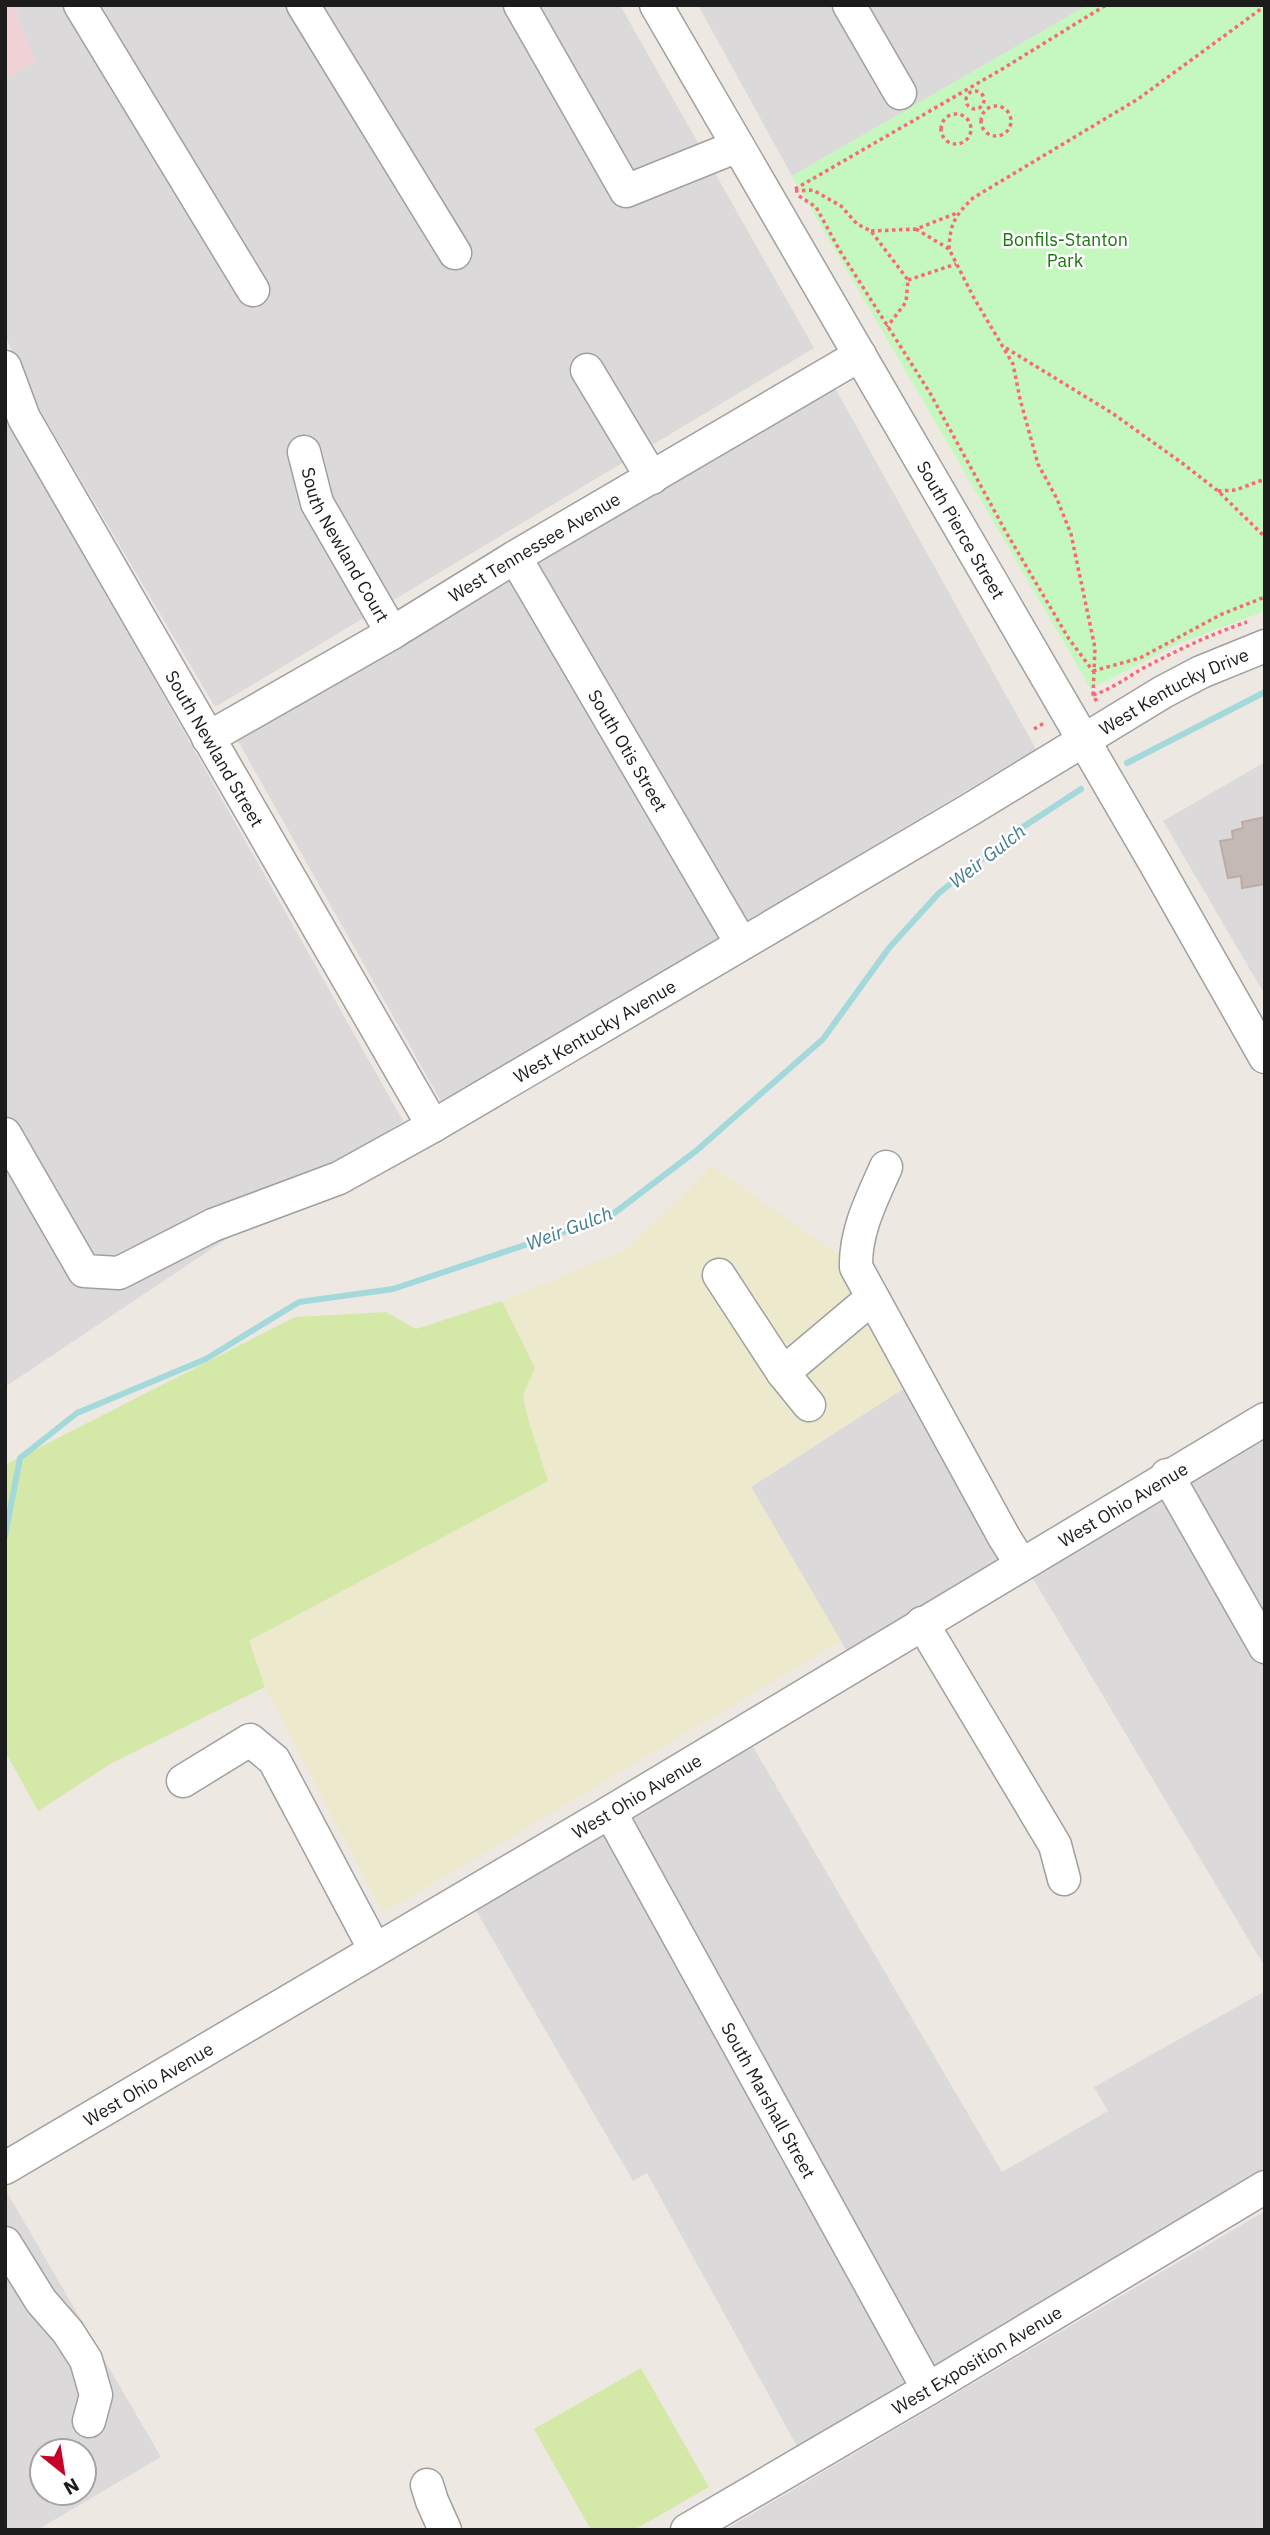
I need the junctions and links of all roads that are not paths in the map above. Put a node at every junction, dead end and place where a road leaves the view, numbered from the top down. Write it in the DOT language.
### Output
graph roads {
  1 [pos="80,5"];
  2 [pos="303,5"];
  3 [pos="520,5"];
  4 [pos="656,5"];
  5 [pos="849,5"];
  6 [pos="900,93"];
  7 [pos="738,146"];
  8 [pos="455,253"];
  9 [pos="253,290"];
  10 [pos="860,355"];
  11 [pos="5,367"];
  12 [pos="587,370"];
  13 [pos="304,452"];
  14 [pos="652,478"];
  15 [pos="515,557"];
  16 [pos="392,633"];
  17 [pos="1265,646"];
  18 [pos="208,738"];
  19 [pos="1083,740"];
  20 [pos="741,943"];
  21 [pos="1265,1057"];
  22 [pos="433,1126"];
  23 [pos="5,1134"];
  24 [pos="886,1167"];
  25 [pos="719,1275"];
  26 [pos="873,1297"];
  27 [pos="783,1373"];
  28 [pos="809,1405"];
  29 [pos="1265,1419"];
  30 [pos="1167,1475"];
  31 [pos="1021,1564"];
  32 [pos="922,1623"];
  33 [pos="1265,1647"];
  34 [pos="183,1781"];
  35 [pos="610,1812"];
  36 [pos="1064,1879"];
  37 [pos="375,1950"];
  38 [pos="5,2168"];
  39 [pos="1265,2187"];
  40 [pos="5,2243"];
  41 [pos="928,2389"];
  42 [pos="89,2421"];
  43 [pos="428,2485"];
  44 [pos="445,2530"];
  45 [pos="687,2530"];
  1 -- 9 [label="street"];
  2 -- 8 [label="street"];
  3 -- 7 [label="street"];
  4 -- 7 [label="street, South Pierce Street"];
  5 -- 6 [label="street"];
  7 -- 10 [label="street, South Pierce Street"];
  10 -- 14 [label="street, West Tennessee Avenue"];
  10 -- 19 [label="street, South Pierce Street"];
  11 -- 18 [label="street, South Newland Street"];
  12 -- 14 [label="street"];
  13 -- 16 [label="street, South Newland Court"];
  14 -- 15 [label="street, West Tennessee Avenue"];
  15 -- 16 [label="street, West Tennessee Avenue"];
  15 -- 20 [label="street, South Otis Street"];
  16 -- 18 [label="street, West Tennessee Avenue"];
  17 -- 19 [label="street, West Kentucky Drive"];
  18 -- 22 [label="street, South Newland Street"];
  19 -- 20 [label="street, West Kentucky Avenue"];
  19 -- 21 [label="street, South Pierce Street"];
  20 -- 22 [label="street, West Kentucky Avenue"];
  22 -- 23 [label="street, West Kentucky Avenue"];
  24 -- 26 [label="street"];
  25 -- 27 [label="street"];
  26 -- 27 [label="street"];
  26 -- 31 [label="street"];
  27 -- 28 [label="street"];
  29 -- 30 [label="street, West Ohio Avenue"];
  30 -- 31 [label="street, West Ohio Avenue"];
  30 -- 33 [label="street"];
  31 -- 32 [label="street, West Ohio Avenue"];
  32 -- 35 [label="street, West Ohio Avenue"];
  32 -- 36 [label="street"];
  34 -- 37 [label="street"];
  35 -- 37 [label="street, West Ohio Avenue"];
  35 -- 41 [label="street, South Marshall Street"];
  37 -- 38 [label="street, West Ohio Avenue"];
  39 -- 41 [label="street, West Exposition Avenue"];
  40 -- 42 [label="street"];
  41 -- 45 [label="street, West Exposition Avenue"];
  43 -- 44 [label="street"];
}
